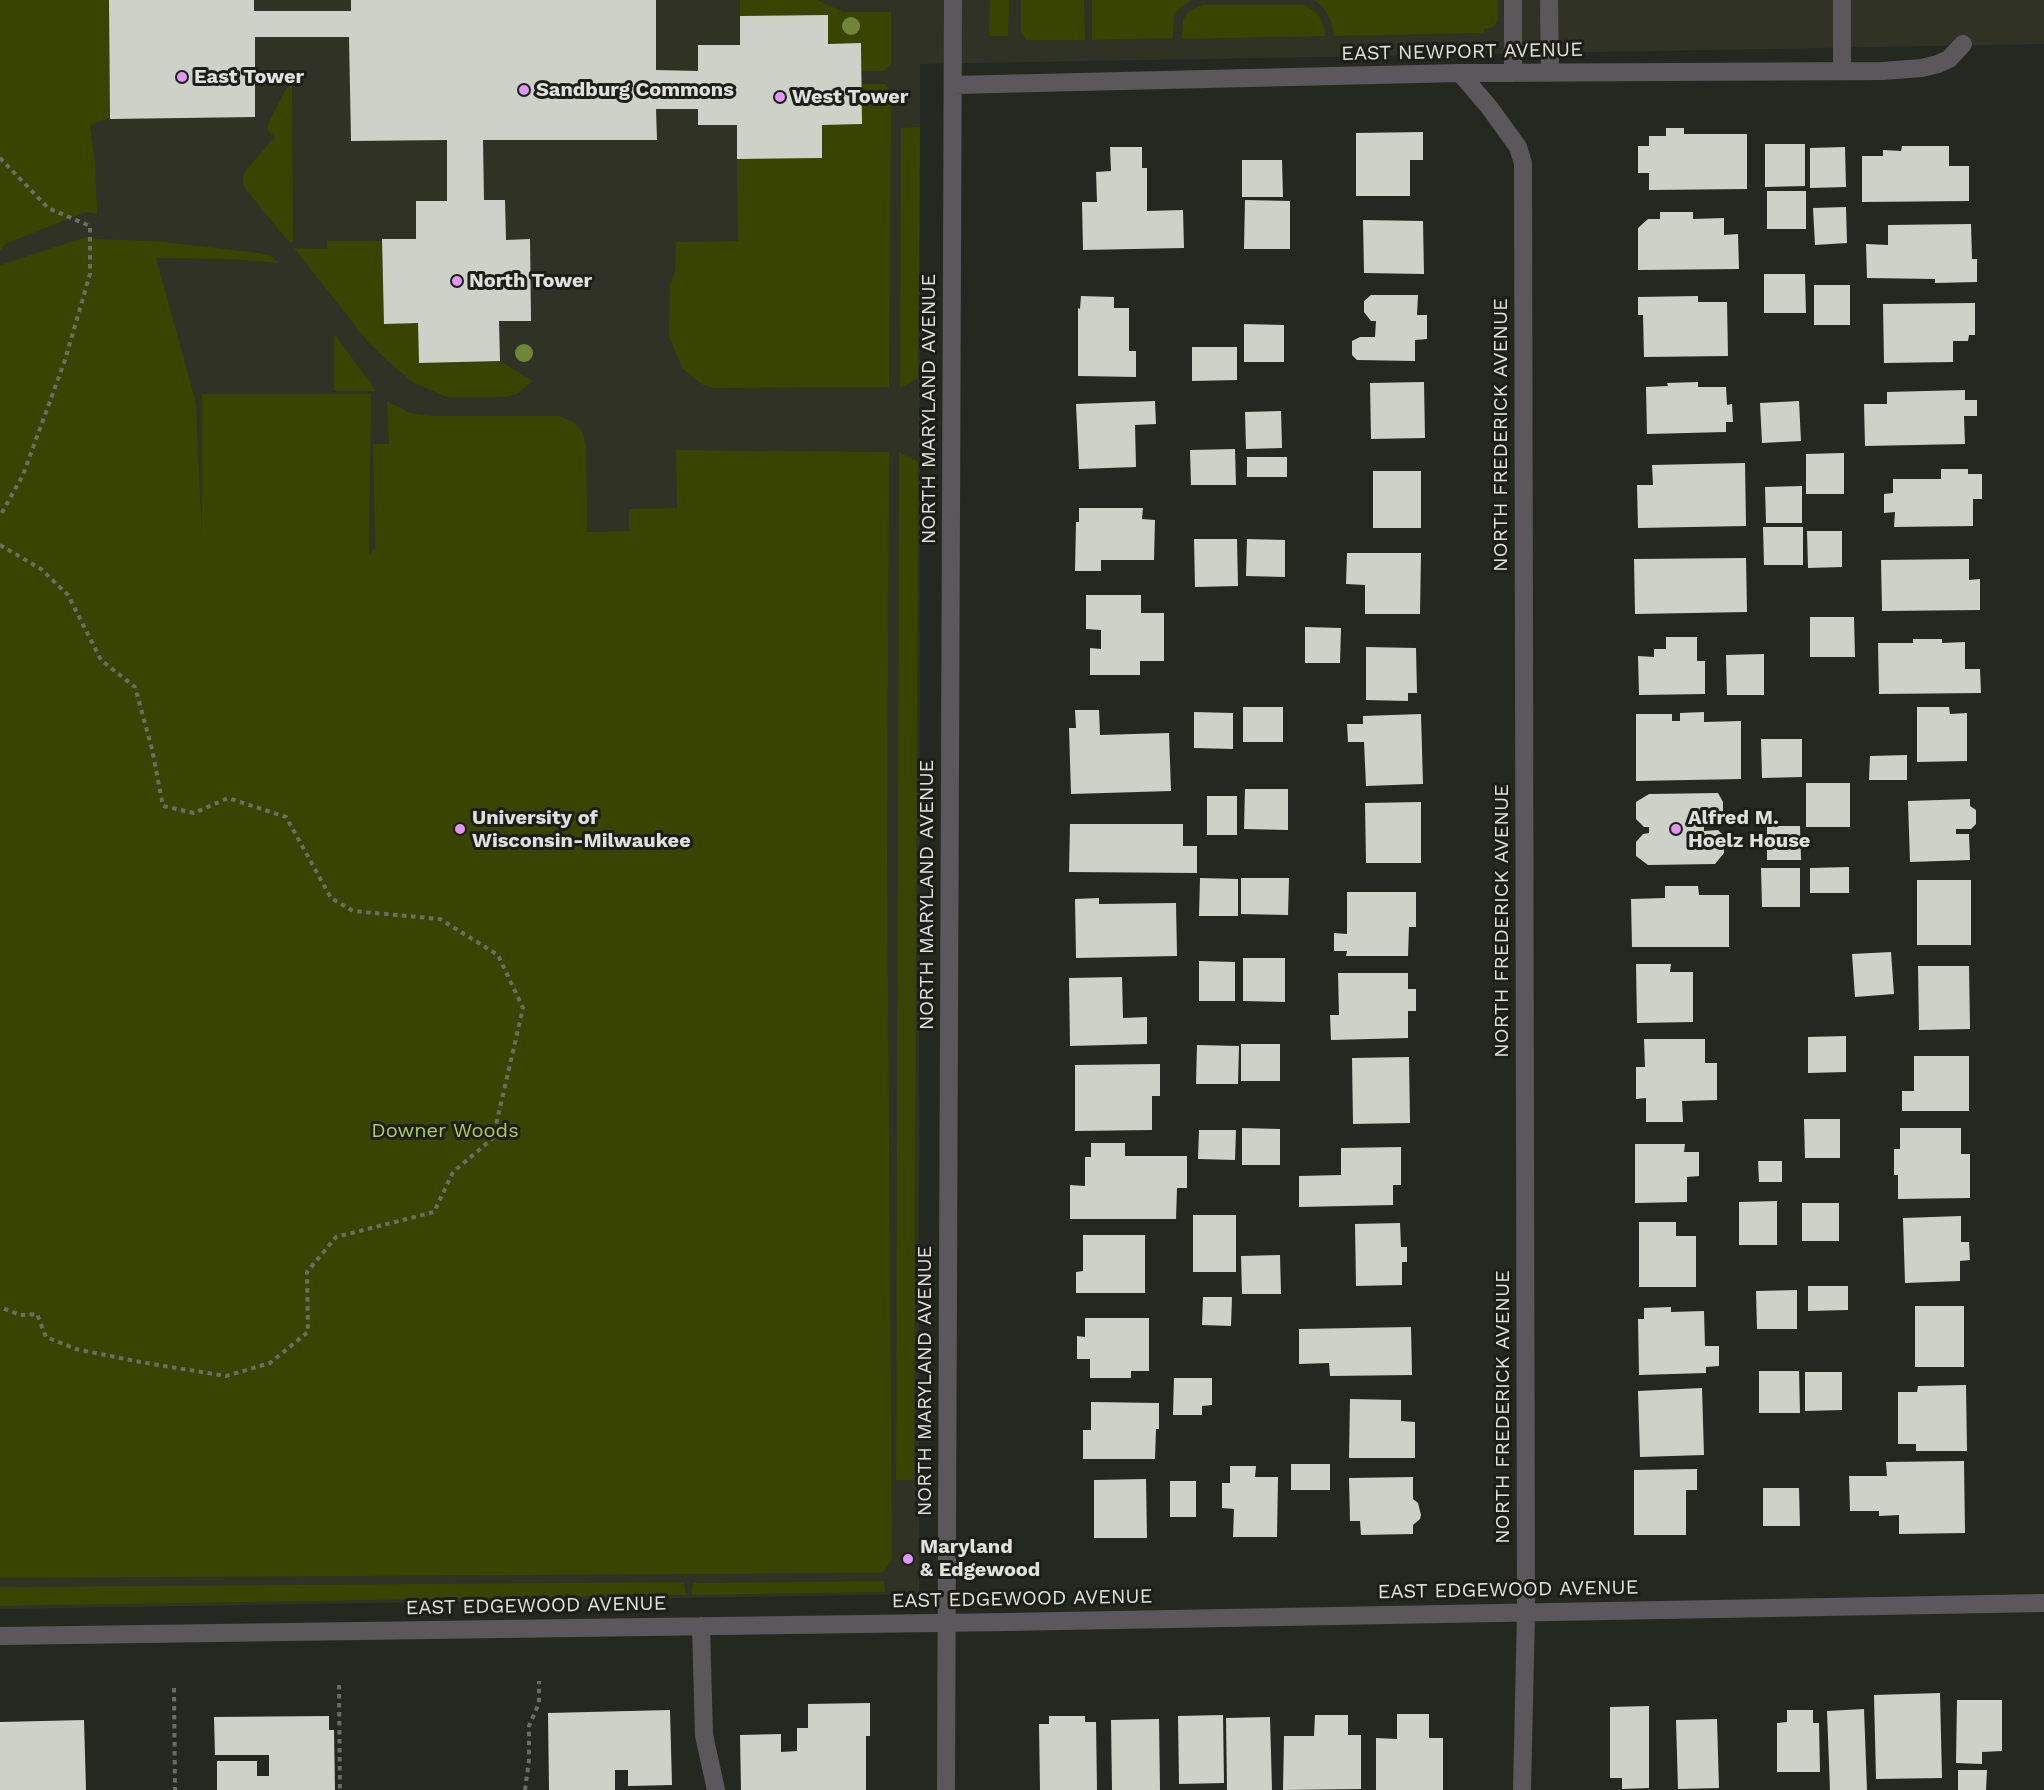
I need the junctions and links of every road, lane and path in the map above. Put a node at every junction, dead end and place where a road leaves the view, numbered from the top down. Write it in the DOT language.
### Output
graph roads {
  1 [pos="953,0"];
  2 [pos="1513,0"];
  3 [pos="1549,0"];
  4 [pos="1842,0"];
  5 [pos="1963,44"];
  6 [pos="1842,71"];
  7 [pos="1460,73"];
  8 [pos="1513,73"];
  9 [pos="1550,73"];
  10 [pos="953,85"];
  11 [pos="0,158"];
  12 [pos="0,516"];
  13 [pos="0,544"];
  14 [pos="0,1307"];
  15 [pos="2044,1604"];
  16 [pos="1526,1612"];
  17 [pos="946,1623"];
  18 [pos="701,1626"];
  19 [pos="0,1636"];
  20 [pos="538,1682"];
  21 [pos="339,1685"];
  22 [pos="174,1688"];
  23 [pos="175,1790"];
  24 [pos="340,1790"];
  25 [pos="525,1790"];
  26 [pos="716,1790"];
  27 [pos="946,1790"];
  28 [pos="1522,1790"];
  1 -- 10 [label="street, NORTH MARYLAND AVENUE"];
  2 -- 8 [label="street"];
  3 -- 9 [label="street"];
  4 -- 6 [label="street"];
  5 -- 6 [label="street, EAST NEWPORT AVENUE"];
  6 -- 9 [label="street, EAST NEWPORT AVENUE"];
  7 -- 8 [label="street, EAST NEWPORT AVENUE"];
  7 -- 10 [label="street, EAST NEWPORT AVENUE"];
  7 -- 16 [label="street, NORTH FREDERICK AVENUE"];
  8 -- 9 [label="street, EAST NEWPORT AVENUE"];
  10 -- 17 [label="street, NORTH MARYLAND AVENUE"];
  11 -- 12 [label="path"];
  13 -- 14 [label="path"];
  15 -- 16 [label="street, EAST EDGEWOOD AVENUE"];
  16 -- 17 [label="street, EAST EDGEWOOD AVENUE"];
  16 -- 28 [label="street, NORTH FREDERICK AVENUE"];
  17 -- 18 [label="street, EAST EDGEWOOD AVENUE"];
  17 -- 27 [label="street, NORTH MARYLAND AVENUE"];
  18 -- 19 [label="street, EAST EDGEWOOD AVENUE"];
  18 -- 26 [label="street"];
  20 -- 25 [label="path"];
  21 -- 24 [label="path"];
  22 -- 23 [label="path"];
}
